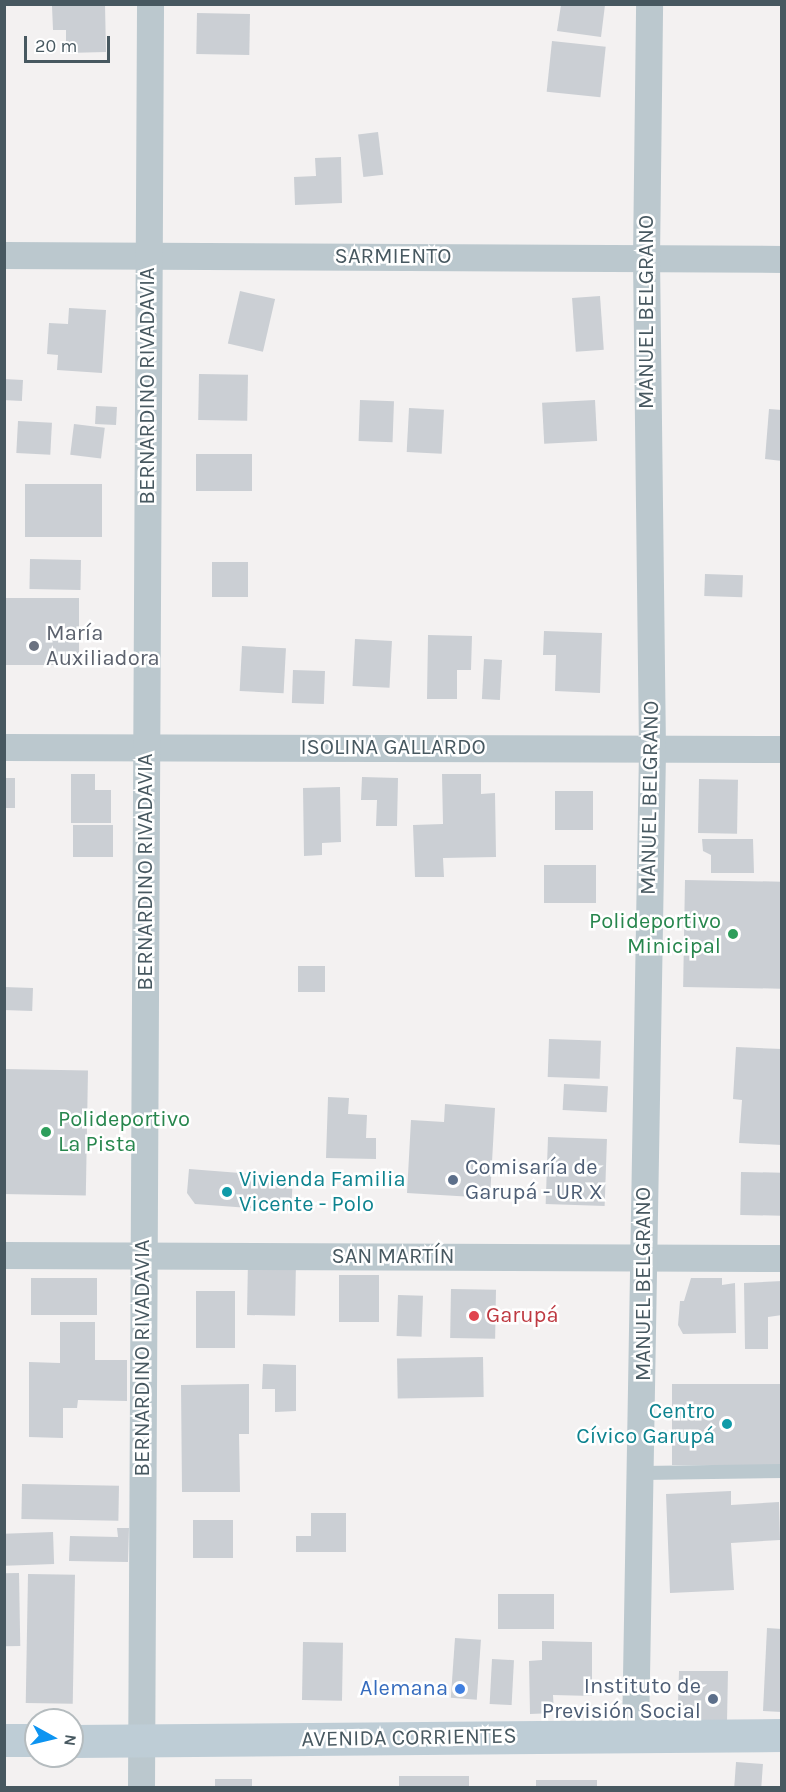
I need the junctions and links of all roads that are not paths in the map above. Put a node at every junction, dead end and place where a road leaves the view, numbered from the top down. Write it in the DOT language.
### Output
graph roads {
  1 [pos="150,4"];
  2 [pos="649,4"];
  3 [pos="4,255"];
  4 [pos="149,256"];
  5 [pos="646,258"];
  6 [pos="782,259"];
  7 [pos="4,747"];
  8 [pos="146,747"];
  9 [pos="652,749"];
  10 [pos="782,749"];
  11 [pos="4,1256"];
  12 [pos="144,1256"];
  13 [pos="644,1258"];
  14 [pos="782,1258"];
  15 [pos="782,1471"];
  16 [pos="643,1473"];
  17 [pos="635,1735"];
  18 [pos="782,1735"];
  19 [pos="4,1740"];
  20 [pos="24,1740"];
  21 [pos="142,1740"];
  22 [pos="84,1741"];
  23 [pos="141,1788"];
  1 -- 4 [label="street, BERNARDINO RIVADAVIA"];
  2 -- 5 [label="street, MANUEL BELGRANO"];
  3 -- 4 [label="street, SARMIENTO"];
  4 -- 5 [label="street, SARMIENTO"];
  4 -- 8 [label="street, BERNARDINO RIVADAVIA"];
  5 -- 6 [label="street, SARMIENTO"];
  5 -- 9 [label="street, MANUEL BELGRANO"];
  7 -- 8 [label="street, ISOLINA GALLARDO"];
  8 -- 9 [label="street, ISOLINA GALLARDO"];
  8 -- 12 [label="street, BERNARDINO RIVADAVIA"];
  9 -- 10 [label="street, ISOLINA GALLARDO"];
  9 -- 13 [label="street, MANUEL BELGRANO"];
  11 -- 12 [label="street, SAN MARTÍN"];
  12 -- 13 [label="street, SAN MARTÍN"];
  12 -- 21 [label="street, BERNARDINO RIVADAVIA"];
  13 -- 14 [label="street, SAN MARTÍN"];
  13 -- 16 [label="street, MANUEL BELGRANO"];
  15 -- 16 [label="lane"];
  16 -- 17 [label="street, MANUEL BELGRANO"];
  17 -- 18 [label="main road, AVENIDA CORRIENTES"];
  17 -- 21 [label="main road, AVENIDA CORRIENTES"];
  19 -- 20 [label="main road"];
  21 -- 22 [label="main road, AVENIDA CORRIENTES"];
  21 -- 23 [label="street, BERNARDINO RIVADAVIA"];
}
